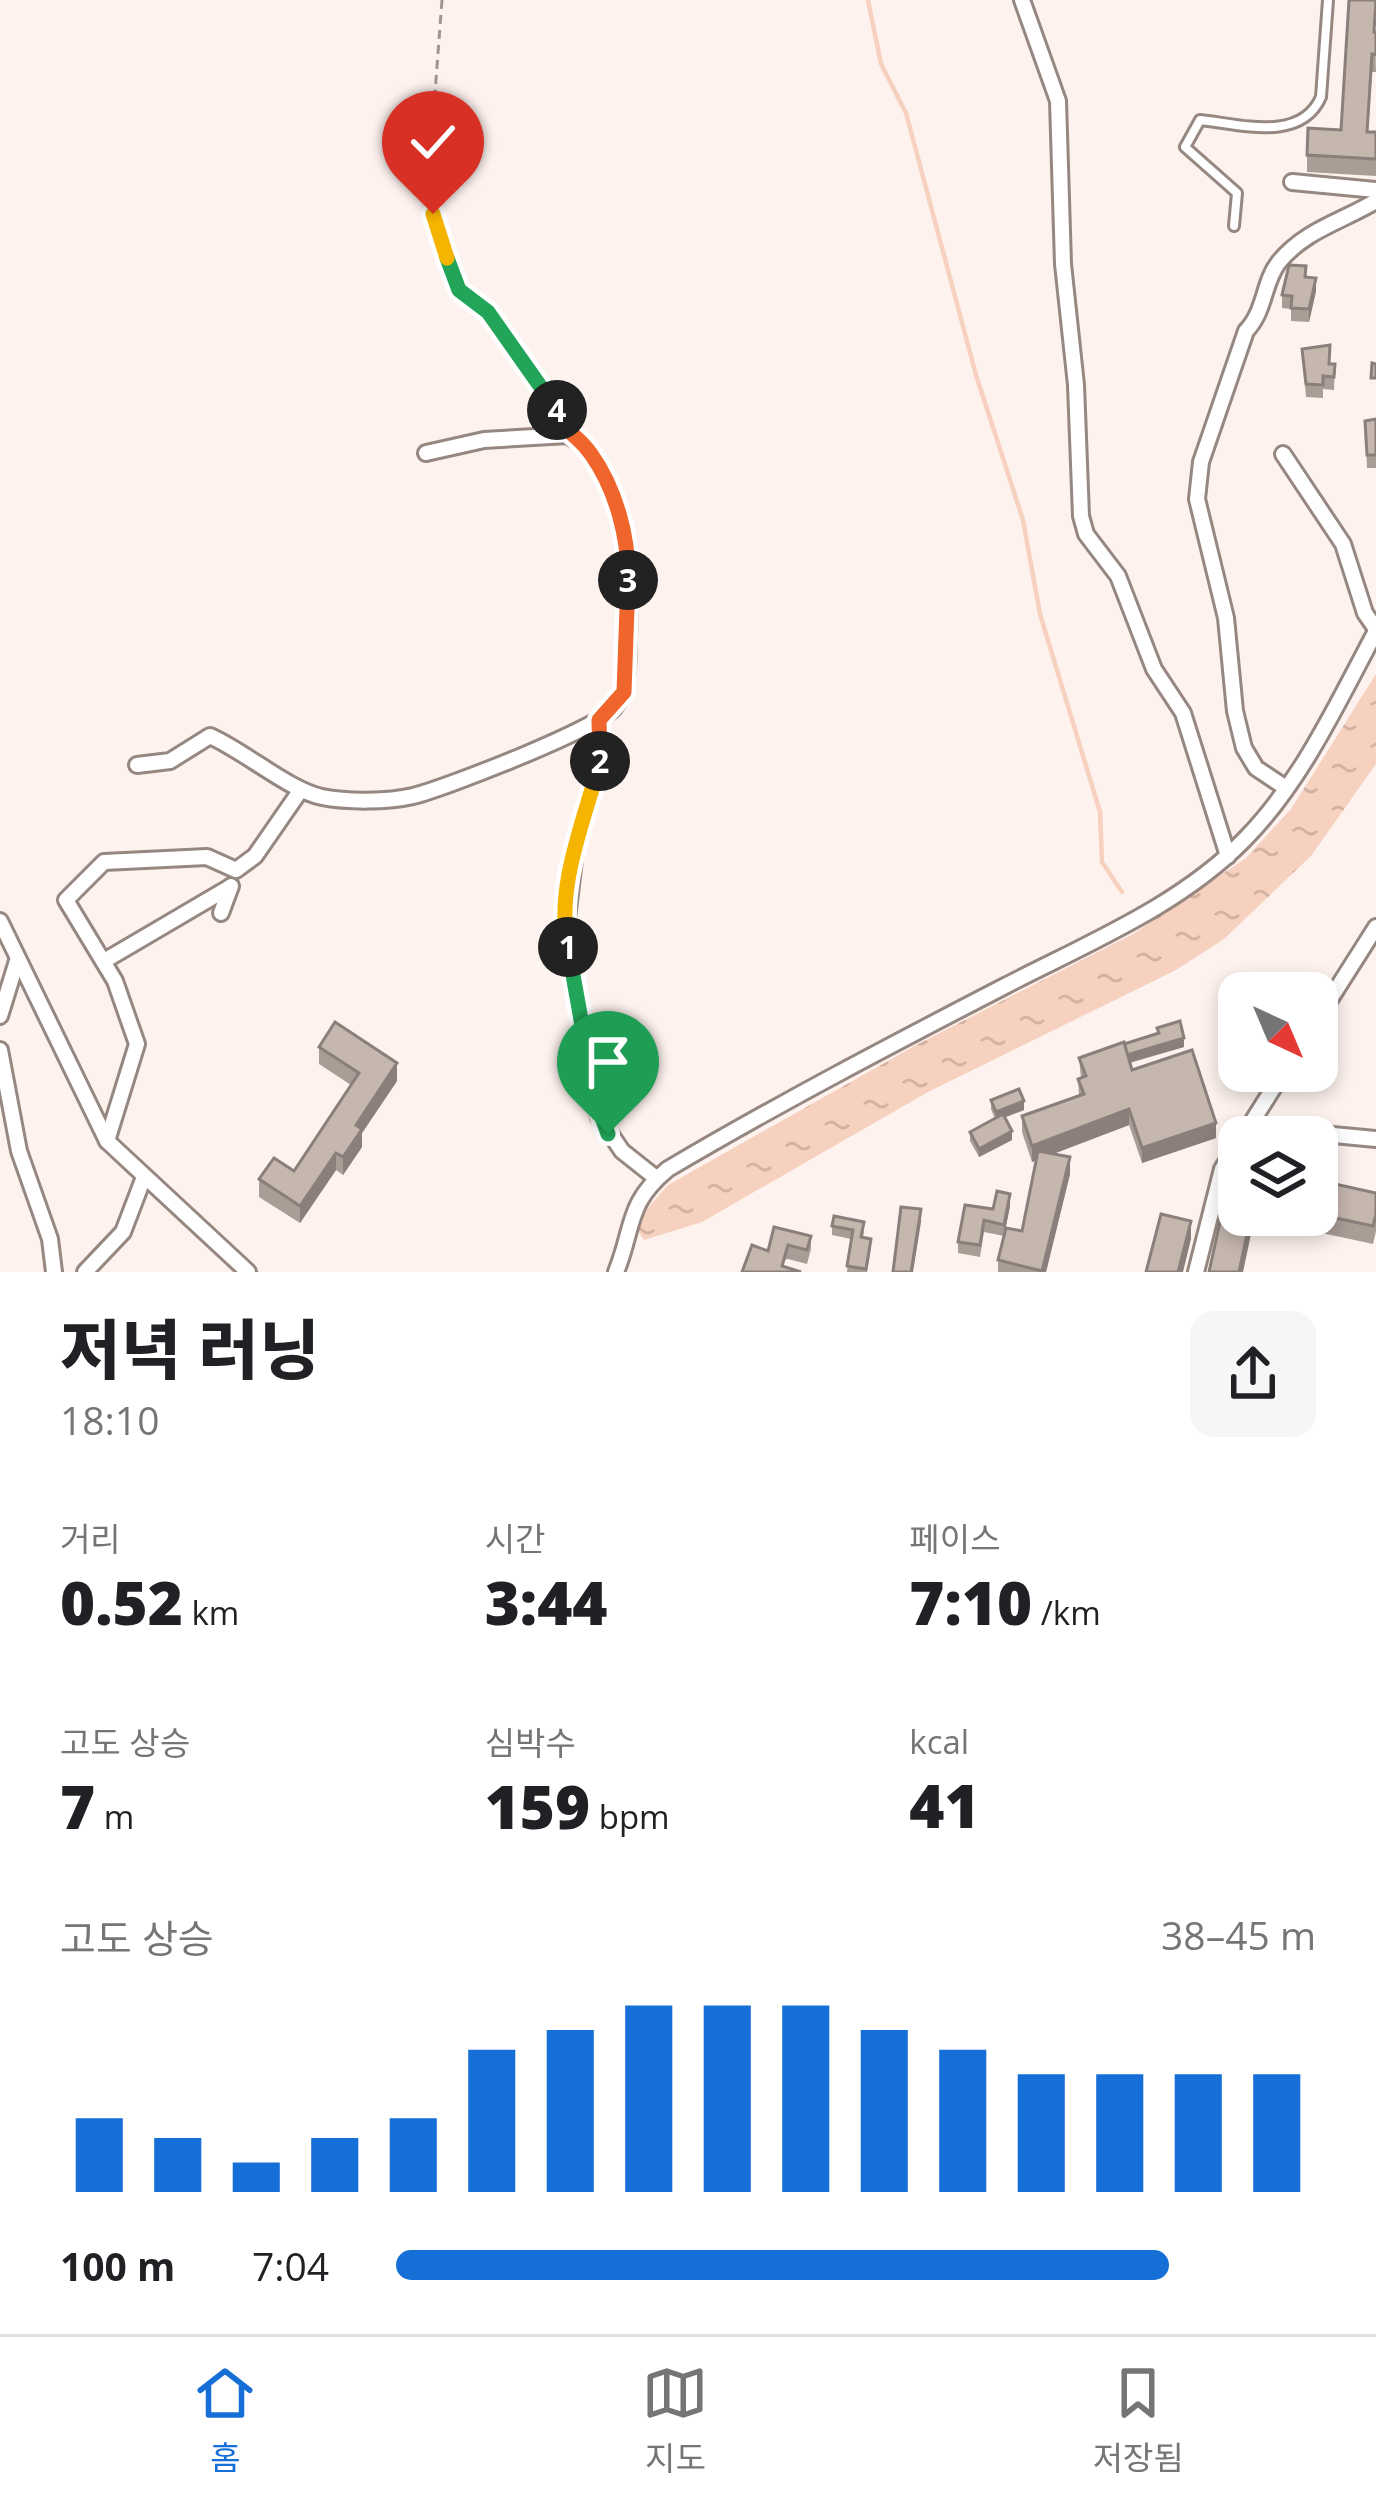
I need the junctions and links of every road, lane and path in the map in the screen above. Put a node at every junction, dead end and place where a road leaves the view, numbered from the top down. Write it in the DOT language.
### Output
graph roads {
  1 [pos="442,0"];
  2 [pos="1022,0"];
  3 [pos="1328,0"];
  4 [pos="1292,182"];
  5 [pos="1376,190"];
  6 [pos="1376,201"];
  7 [pos="1234,226"];
  8 [pos="568,435"];
  9 [pos="426,453"];
  10 [pos="1283,454"];
  11 [pos="1376,630"];
  12 [pos="599,720"];
  13 [pos="137,765"];
  14 [pos="1286,788"];
  15 [pos="300,791"];
  16 [pos="1228,856"];
  17 [pos="236,870"];
  18 [pos="230,887"];
  19 [pos="221,913"];
  20 [pos="1376,927"];
  21 [pos="2,930"];
  22 [pos="17,961"];
  23 [pos="104,962"];
  24 [pos="1338,987"];
  25 [pos="0,1016"];
  26 [pos="0,1050"];
  27 [pos="1338,1138"];
  28 [pos="1376,1139"];
  29 [pos="107,1141"];
  30 [pos="144,1177"];
  31 [pos="656,1178"];
  32 [pos="1218,1184"];
  33 [pos="54,1272"];
  34 [pos="85,1272"];
  35 [pos="248,1272"];
  36 [pos="616,1272"];
  37 [pos="1196,1272"];
  1 -- 8 [label="path"];
  2 -- 16 [label="street"];
  3 -- 7 [label="lane"];
  4 -- 5 [label="street"];
  6 -- 14 [label="street"];
  8 -- 9 [label="street"];
  8 -- 12 [label="street"];
  10 -- 11 [label="street"];
  11 -- 14 [label="street"];
  12 -- 15 [label="street"];
  12 -- 31 [label="street"];
  13 -- 15 [label="street"];
  14 -- 16 [label="street"];
  15 -- 17 [label="street"];
  16 -- 31 [label="street"];
  17 -- 18 [label="street"];
  17 -- 23 [label="street"];
  18 -- 19 [label="street"];
  18 -- 23 [label="street"];
  20 -- 24 [label="street"];
  21 -- 22 [label="street"];
  22 -- 25 [label="street"];
  22 -- 29 [label="street"];
  23 -- 29 [label="street"];
  26 -- 33 [label="street"];
  27 -- 28 [label="street"];
  29 -- 30 [label="street"];
  30 -- 34 [label="street"];
  30 -- 35 [label="street"];
  31 -- 36 [label="street"];
  32 -- 37 [label="street"];
}
